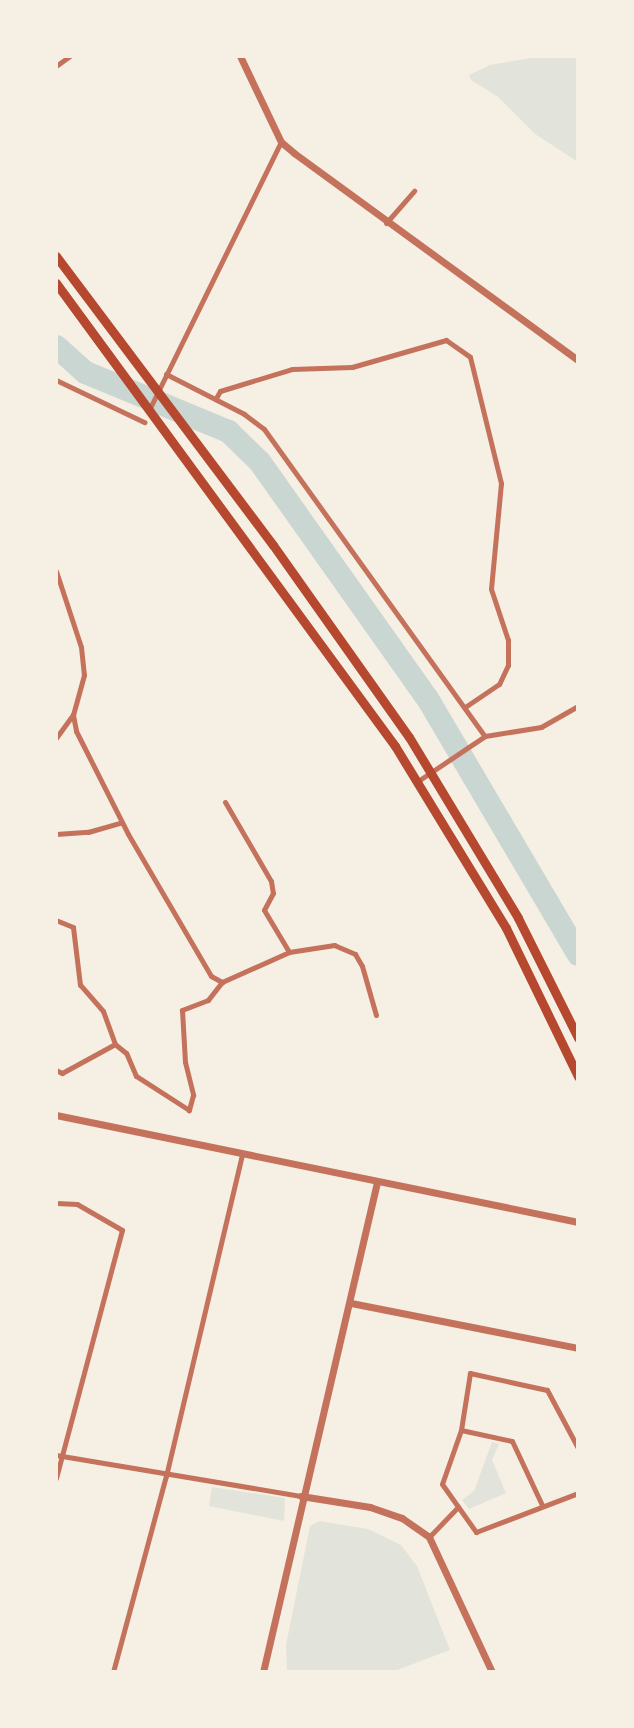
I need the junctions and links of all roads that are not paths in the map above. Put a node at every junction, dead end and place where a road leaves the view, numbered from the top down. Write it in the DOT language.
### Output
graph roads {
  1 [pos="69,56"];
  2 [pos="240,56"];
  3 [pos="56,66"];
  4 [pos="281,142"];
  5 [pos="414,191"];
  6 [pos="386,223"];
  7 [pos="56,256"];
  8 [pos="56,283"];
  9 [pos="578,360"];
  10 [pos="166,374"];
  11 [pos="56,380"];
  12 [pos="159,386"];
  13 [pos="216,398"];
  14 [pos="149,410"];
  15 [pos="144,422"];
  16 [pos="56,571"];
  17 [pos="578,706"];
  18 [pos="465,707"];
  19 [pos="73,715"];
  20 [pos="485,736"];
  21 [pos="56,738"];
  22 [pos="431,772"];
  23 [pos="418,781"];
  24 [pos="225,802"];
  25 [pos="121,822"];
  26 [pos="56,834"];
  27 [pos="56,920"];
  28 [pos="289,952"];
  29 [pos="222,982"];
  30 [pos="376,1015"];
  31 [pos="578,1038"];
  32 [pos="115,1044"];
  33 [pos="56,1070"];
  34 [pos="578,1076"];
  35 [pos="56,1115"];
  36 [pos="242,1155"];
  37 [pos="377,1182"];
  38 [pos="56,1203"];
  39 [pos="578,1222"];
  40 [pos="351,1303"];
  41 [pos="578,1348"];
  42 [pos="461,1430"];
  43 [pos="578,1448"];
  44 [pos="59,1454"];
  45 [pos="166,1476"];
  46 [pos="56,1478"];
  47 [pos="578,1493"];
  48 [pos="301,1496"];
  49 [pos="542,1505"];
  50 [pos="458,1507"];
  51 [pos="429,1537"];
  52 [pos="113,1672"];
  53 [pos="263,1672"];
  54 [pos="492,1672"];
  1 -- 3 [label="street"];
  2 -- 4 [label="street"];
  4 -- 6 [label="street"];
  4 -- 10 [label="street"];
  5 -- 6 [label="street"];
  6 -- 9 [label="street"];
  7 -- 12 [label="main road"];
  8 -- 14 [label="main road"];
  10 -- 12 [label="street"];
  10 -- 13 [label="street"];
  11 -- 15 [label="street"];
  12 -- 14 [label="street"];
  12 -- 22 [label="main road"];
  13 -- 18 [label="street"];
  13 -- 18 [label="street"];
  14 -- 23 [label="main road"];
  16 -- 19 [label="street"];
  17 -- 20 [label="street"];
  18 -- 20 [label="street"];
  19 -- 21 [label="street"];
  19 -- 25 [label="street"];
  20 -- 22 [label="street"];
  22 -- 23 [label="street"];
  22 -- 31 [label="main road"];
  23 -- 34 [label="main road"];
  24 -- 28 [label="street"];
  25 -- 26 [label="street"];
  25 -- 29 [label="street"];
  27 -- 32 [label="street"];
  28 -- 29 [label="street"];
  28 -- 30 [label="street"];
  29 -- 32 [label="street"];
  32 -- 33 [label="street"];
  35 -- 36 [label="street"];
  36 -- 37 [label="street"];
  36 -- 45 [label="street"];
  37 -- 39 [label="street"];
  37 -- 40 [label="street"];
  38 -- 44 [label="street"];
  40 -- 41 [label="street"];
  40 -- 48 [label="street"];
  42 -- 43 [label="street"];
  42 -- 49 [label="street"];
  42 -- 50 [label="street"];
  44 -- 45 [label="street"];
  44 -- 46 [label="street"];
  45 -- 48 [label="street"];
  45 -- 52 [label="street"];
  47 -- 49 [label="street"];
  48 -- 51 [label="street"];
  48 -- 53 [label="street"];
  49 -- 50 [label="street"];
  50 -- 51 [label="street"];
  51 -- 54 [label="street"];
}
